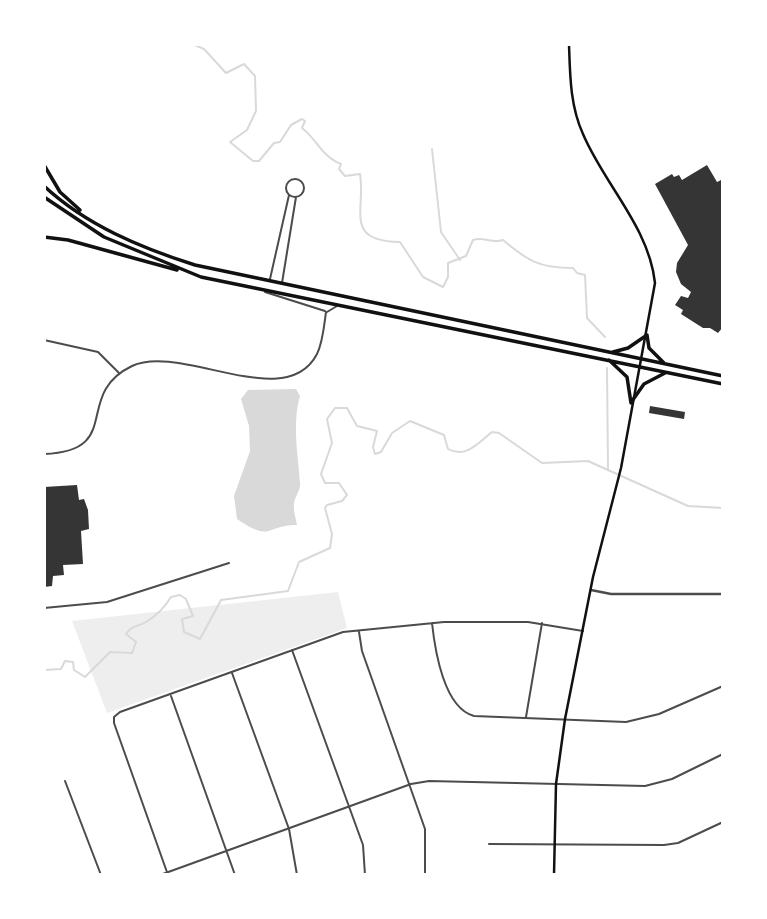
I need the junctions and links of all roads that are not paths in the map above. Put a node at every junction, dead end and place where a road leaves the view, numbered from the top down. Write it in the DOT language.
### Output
graph roads {
  1 [pos="569,44"];
  2 [pos="44,164"];
  3 [pos="44,186"];
  4 [pos="289,195"];
  5 [pos="44,197"];
  6 [pos="296,197"];
  7 [pos="95,223"];
  8 [pos="44,237"];
  9 [pos="201,277"];
  10 [pos="270,281"];
  11 [pos="281,284"];
  12 [pos="256,289"];
  13 [pos="338,305"];
  14 [pos="326,312"];
  15 [pos="647,335"];
  16 [pos="44,340"];
  17 [pos="610,353"];
  18 [pos="608,359"];
  19 [pos="641,359"];
  20 [pos="666,364"];
  21 [pos="640,366"];
  22 [pos="668,372"];
  23 [pos="119,374"];
  24 [pos="723,376"];
  25 [pos="723,384"];
  26 [pos="631,403"];
  27 [pos="44,454"];
  28 [pos="229,563"];
  29 [pos="591,590"];
  30 [pos="723,594"];
  31 [pos="44,608"];
  32 [pos="432,622"];
  33 [pos="542,623"];
  34 [pos="359,631"];
  35 [pos="583,631"];
  36 [pos="292,649"];
  37 [pos="232,672"];
  38 [pos="723,686"];
  39 [pos="171,695"];
  40 [pos="526,718"];
  41 [pos="565,719"];
  42 [pos="723,754"];
  43 [pos="65,781"];
  44 [pos="556,784"];
  45 [pos="411,785"];
  46 [pos="349,806"];
  47 [pos="723,822"];
  48 [pos="289,830"];
  49 [pos="489,844"];
  50 [pos="554,845"];
  51 [pos="228,851"];
  52 [pos="168,874"];
  53 [pos="101,875"];
  54 [pos="160,875"];
  55 [pos="235,875"];
  56 [pos="297,875"];
  57 [pos="365,875"];
  58 [pos="425,875"];
  59 [pos="554,875"];
  1 -- 15 [label="main road"];
  2 -- 7 [label="highway"];
  3 -- 7 [label="highway"];
  4 -- 6 [label="street"];
  4 -- 6 [label="street"];
  4 -- 10 [label="street"];
  5 -- 9 [label="highway"];
  6 -- 11 [label="street"];
  7 -- 10 [label="highway"];
  8 -- 9 [label="highway"];
  9 -- 12 [label="highway"];
  10 -- 11 [label="highway"];
  11 -- 17 [label="highway"];
  12 -- 13 [label="highway"];
  12 -- 14 [label="street"];
  13 -- 14 [label="street"];
  13 -- 18 [label="highway"];
  14 -- 23 [label="street"];
  15 -- 17 [label="highway"];
  15 -- 19 [label="main road"];
  15 -- 20 [label="highway"];
  16 -- 23 [label="street"];
  17 -- 19 [label="highway"];
  18 -- 21 [label="highway"];
  18 -- 26 [label="highway"];
  19 -- 20 [label="highway"];
  19 -- 21 [label="main road"];
  20 -- 24 [label="highway"];
  21 -- 22 [label="highway"];
  21 -- 26 [label="main road"];
  22 -- 25 [label="highway"];
  22 -- 26 [label="highway"];
  23 -- 27 [label="street"];
  26 -- 29 [label="main road"];
  28 -- 31 [label="street"];
  29 -- 30 [label="street"];
  29 -- 35 [label="main road"];
  32 -- 33 [label="street"];
  32 -- 34 [label="street"];
  32 -- 40 [label="street"];
  33 -- 35 [label="street"];
  33 -- 40 [label="street"];
  34 -- 36 [label="street"];
  34 -- 45 [label="street"];
  35 -- 41 [label="main road"];
  36 -- 37 [label="street"];
  36 -- 46 [label="street"];
  37 -- 39 [label="street"];
  37 -- 48 [label="street"];
  38 -- 41 [label="street"];
  39 -- 51 [label="street"];
  39 -- 52 [label="street"];
  40 -- 41 [label="street"];
  41 -- 44 [label="main road"];
  42 -- 44 [label="street"];
  43 -- 53 [label="street"];
  44 -- 45 [label="street"];
  44 -- 50 [label="main road"];
  45 -- 46 [label="street"];
  45 -- 58 [label="street"];
  46 -- 48 [label="street"];
  46 -- 57 [label="street"];
  47 -- 50 [label="street"];
  48 -- 51 [label="street"];
  48 -- 56 [label="street"];
  49 -- 50 [label="street"];
  50 -- 59 [label="main road"];
  51 -- 52 [label="street"];
  51 -- 55 [label="street"];
  52 -- 54 [label="street"];
}
